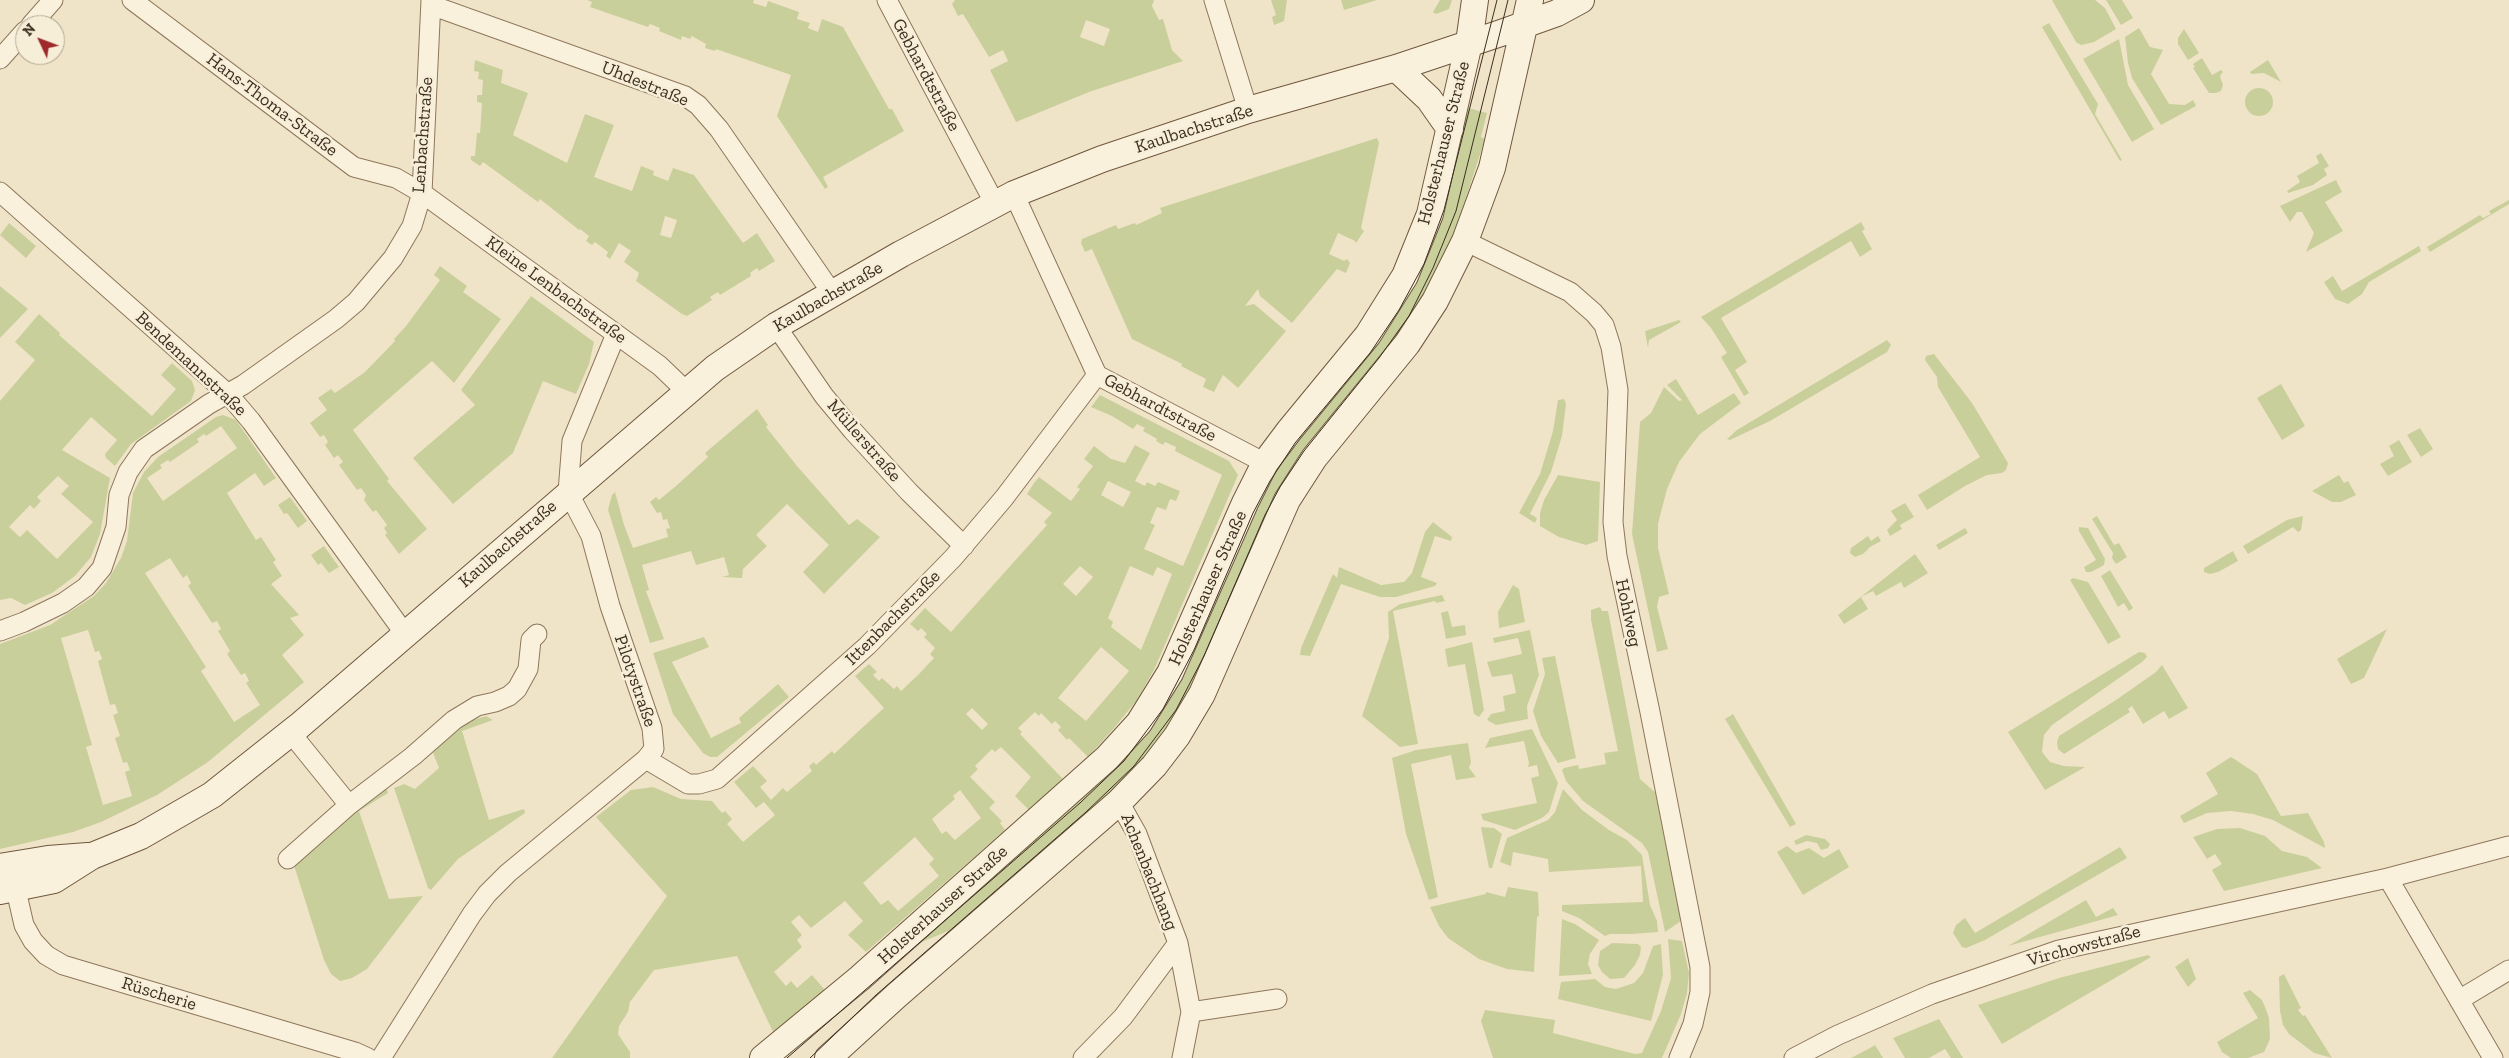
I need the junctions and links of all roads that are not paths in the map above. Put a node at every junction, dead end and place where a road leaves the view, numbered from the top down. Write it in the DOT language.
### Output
graph roads {
  1 [pos="53,0"];
  2 [pos="132,0"];
  3 [pos="886,0"];
  4 [pos="1214,0"];
  5 [pos="1475,0"];
  6 [pos="1530,0"];
  7 [pos="1582,0"];
  8 [pos="431,2"];
  9 [pos="40,15"];
  10 [pos="1524,25"];
  11 [pos="15,42"];
  12 [pos="1469,43"];
  13 [pos="0,59"];
  14 [pos="1396,68"];
  15 [pos="1248,110"];
  16 [pos="1450,129"];
  17 [pos="0,192"];
  18 [pos="422,193"];
  19 [pos="1004,199"];
  20 [pos="1465,241"];
  21 [pos="832,293"];
  22 [pos="776,326"];
  23 [pos="616,334"];
  24 [pos="1097,375"];
  25 [pos="686,392"];
  26 [pos="228,394"];
  27 [pos="1266,463"];
  28 [pos="568,492"];
  29 [pos="964,546"];
  30 [pos="0,631"];
  31 [pos="405,634"];
  32 [pos="537,634"];
  33 [pos="290,732"];
  34 [pos="646,759"];
  35 [pos="1119,802"];
  36 [pos="349,805"];
  37 [pos="2509,846"];
  38 [pos="288,859"];
  39 [pos="6,878"];
  40 [pos="2388,878"];
  41 [pos="1178,943"];
  42 [pos="2509,970"];
  43 [pos="1277,999"];
  44 [pos="2460,1000"];
  45 [pos="1191,1012"];
  46 [pos="368,1058"];
  47 [pos="381,1058"];
  48 [pos="762,1058"];
  49 [pos="828,1058"];
  50 [pos="1083,1058"];
  51 [pos="1182,1058"];
  52 [pos="1680,1058"];
  53 [pos="1794,1058"];
  54 [pos="2493,1058"];
  1 -- 9 [label="street"];
  2 -- 18 [label="street, Hans-Thoma-Straße"];
  3 -- 19 [label="street, Gebhardtstraße"];
  4 -- 15 [label="street"];
  5 -- 12 [label="street, Holsterhauser Straße"];
  6 -- 10 [label="street, Holsterhauser Straße"];
  7 -- 10 [label="street, Kaulbachstraße"];
  8 -- 18 [label="street, Lenbachstraße"];
  8 -- 21 [label="street, Uhdestraße"];
  10 -- 12 [label="street, Kaulbachstraße"];
  10 -- 20 [label="street, Holsterhauser Straße"];
  11 -- 13 [label="street"];
  12 -- 14 [label="street, Kaulbachstraße"];
  12 -- 16 [label="street, Holsterhauser Straße"];
  14 -- 15 [label="street, Kaulbachstraße"];
  14 -- 16 [label="street"];
  15 -- 19 [label="street, Kaulbachstraße"];
  16 -- 27 [label="street, Holsterhauser Straße"];
  17 -- 26 [label="street, Bendemannstraße"];
  18 -- 23 [label="street, Kleine Lenbachstraße"];
  18 -- 26 [label="street, Lenbachstraße"];
  19 -- 21 [label="street, Kaulbachstraße"];
  19 -- 24 [label="street, Gebhardtstraße"];
  20 -- 35 [label="street, Holsterhauser Straße"];
  20 -- 52 [label="street, Hohlweg"];
  21 -- 22 [label="street, Kaulbachstraße"];
  22 -- 25 [label="street, Kaulbachstraße"];
  22 -- 29 [label="street, Müllerstraße"];
  23 -- 25 [label="street, Kleine Lenbachstraße"];
  23 -- 28 [label="street"];
  24 -- 27 [label="street, Gebhardtstraße"];
  24 -- 29 [label="street, Ittenbachstraße"];
  25 -- 28 [label="street, Kaulbachstraße"];
  26 -- 30 [label="street, Lenbachstraße"];
  26 -- 31 [label="street, Bendemannstraße"];
  27 -- 48 [label="street, Holsterhauser Straße"];
  28 -- 31 [label="street, Kaulbachstraße"];
  28 -- 34 [label="street, Pilotystraße"];
  29 -- 34 [label="street, Ittenbachstraße"];
  31 -- 33 [label="street, Kaulbachstraße"];
  32 -- 36 [label="street"];
  33 -- 36 [label="street"];
  33 -- 39 [label="street, Kaulbachstraße"];
  34 -- 47 [label="street"];
  35 -- 41 [label="street, Achenbachhang"];
  35 -- 49 [label="street, Holsterhauser Straße"];
  36 -- 38 [label="street"];
  37 -- 40 [label="street, Virchowstraße"];
  39 -- 46 [label="street, Rüscherie"];
  40 -- 44 [label="street"];
  40 -- 53 [label="street, Virchowstraße"];
  41 -- 45 [label="street, Achenbachhang"];
  41 -- 50 [label="street, Achenbachhang"];
  42 -- 44 [label="street"];
  43 -- 45 [label="street"];
  44 -- 54 [label="street"];
  45 -- 51 [label="street, Achenbachhang"];
}
